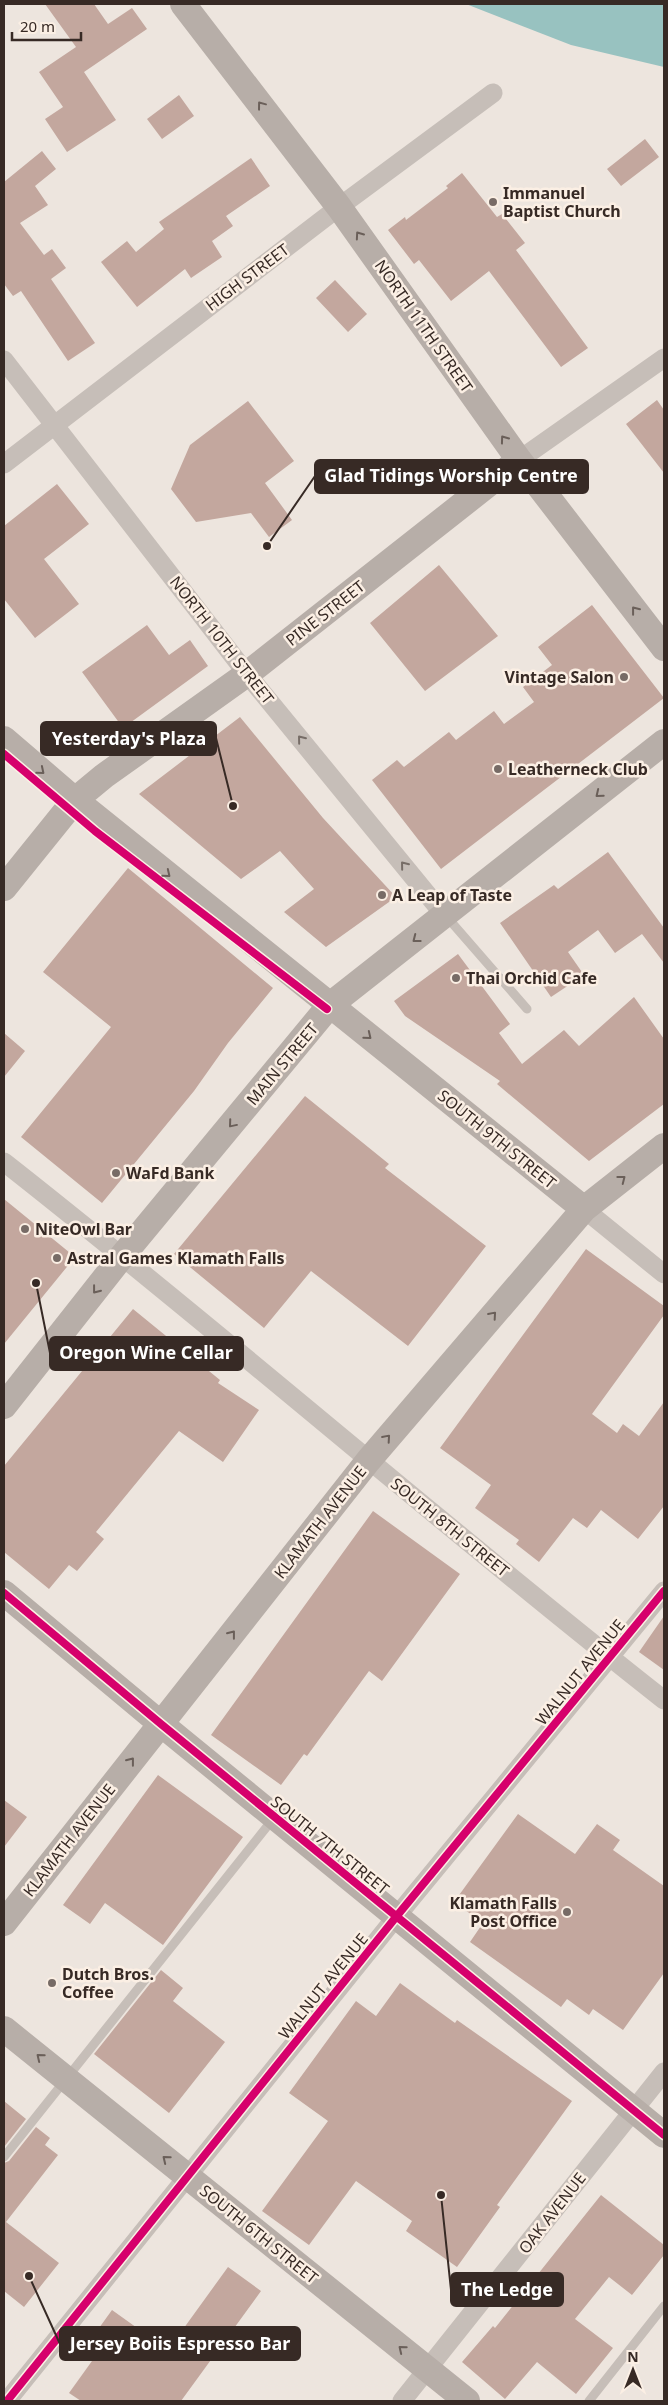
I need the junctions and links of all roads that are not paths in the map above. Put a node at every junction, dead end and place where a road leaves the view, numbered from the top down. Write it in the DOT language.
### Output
graph roads {
  1 [pos="184,4"];
  2 [pos="492,93"];
  3 [pos="339,207"];
  4 [pos="664,358"];
  5 [pos="4,360"];
  6 [pos="54,424"];
  7 [pos="519,460"];
  8 [pos="4,464"];
  9 [pos="664,648"];
  10 [pos="247,674"];
  11 [pos="4,739"];
  12 [pos="664,742"];
  13 [pos="74,800"];
  14 [pos="4,888"];
  15 [pos="445,916"];
  16 [pos="330,1005"];
  17 [pos="527,1009"];
  18 [pos="664,1146"];
  19 [pos="4,1162"];
  20 [pos="584,1209"];
  21 [pos="123,1256"];
  22 [pos="664,1274"];
  23 [pos="4,1406"];
  24 [pos="368,1461"];
  25 [pos="664,1591"];
  26 [pos="4,1593"];
  27 [pos="610,1657"];
  28 [pos="664,1700"];
  29 [pos="161,1724"];
  30 [pos="274,1818"];
  31 [pos="396,1917"];
  32 [pos="4,1924"];
  33 [pos="4,2029"];
  34 [pos="664,2072"];
  35 [pos="66,2079"];
  36 [pos="633,2110"];
  37 [pos="664,2135"];
  38 [pos="4,2157"];
  39 [pos="188,2177"];
  40 [pos="664,2306"];
  41 [pos="427,2370"];
  42 [pos="7,2401"];
  43 [pos="402,2401"];
  44 [pos="467,2401"];
  45 [pos="589,2401"];
  3 -- 1 [label="main road, NORTH 11TH STREET, one-way"];
  2 -- 3 [label="street, HIGH STREET"];
  3 -- 6 [label="street, HIGH STREET"];
  7 -- 3 [label="main road, NORTH 11TH STREET, one-way"];
  4 -- 7 [label="street, PINE STREET"];
  5 -- 6 [label="street, NORTH 10TH STREET"];
  6 -- 8 [label="street, HIGH STREET"];
  6 -- 10 [label="street, NORTH 10TH STREET"];
  9 -- 7 [label="main road, NORTH 11TH STREET, one-way"];
  7 -- 10 [label="main road, PINE STREET"];
  10 -- 13 [label="main road, PINE STREET"];
  15 -- 10 [label="street, NORTH 10TH STREET, one-way"];
  11 -- 13 [label="main road, SOUTH 9TH STREET, one-way"];
  12 -- 15 [label="main road, MAIN STREET, one-way"];
  13 -- 14 [label="main road, PINE STREET"];
  13 -- 16 [label="main road, SOUTH 9TH STREET, one-way"];
  15 -- 16 [label="main road, MAIN STREET, one-way"];
  15 -- 17 [label="lane"];
  16 -- 20 [label="main road, SOUTH 9TH STREET, one-way"];
  16 -- 21 [label="main road, MAIN STREET, one-way"];
  20 -- 18 [label="main road, KLAMATH AVENUE, one-way"];
  19 -- 21 [label="street, SOUTH 8TH STREET"];
  20 -- 22 [label="street, SOUTH 9TH STREET"];
  24 -- 20 [label="main road, KLAMATH AVENUE, one-way"];
  21 -- 23 [label="main road, MAIN STREET, one-way"];
  21 -- 24 [label="street, SOUTH 8TH STREET"];
  24 -- 27 [label="street, SOUTH 8TH STREET"];
  29 -- 24 [label="main road, KLAMATH AVENUE, one-way"];
  25 -- 27 [label="street, WALNUT AVENUE"];
  26 -- 29 [label="main road, SOUTH 7TH STREET"];
  27 -- 28 [label="street, SOUTH 8TH STREET"];
  27 -- 31 [label="street, WALNUT AVENUE"];
  29 -- 30 [label="main road, SOUTH 7TH STREET"];
  32 -- 29 [label="main road, KLAMATH AVENUE, one-way"];
  30 -- 31 [label="main road, SOUTH 7TH STREET"];
  30 -- 35 [label="lane"];
  31 -- 36 [label="main road, SOUTH 7TH STREET"];
  31 -- 39 [label="street, WALNUT AVENUE"];
  35 -- 33 [label="main road, SOUTH 6TH STREET, one-way"];
  34 -- 36 [label="street, OAK AVENUE"];
  35 -- 38 [label="lane"];
  39 -- 35 [label="main road, SOUTH 6TH STREET, one-way"];
  36 -- 37 [label="main road, SOUTH 7TH STREET"];
  36 -- 41 [label="street, OAK AVENUE"];
  41 -- 39 [label="main road, SOUTH 6TH STREET, one-way"];
  39 -- 42 [label="street, WALNUT AVENUE"];
  40 -- 45 [label="lane"];
  41 -- 43 [label="street, OAK AVENUE"];
  41 -- 44 [label="main road, SOUTH 6TH STREET"];
}
